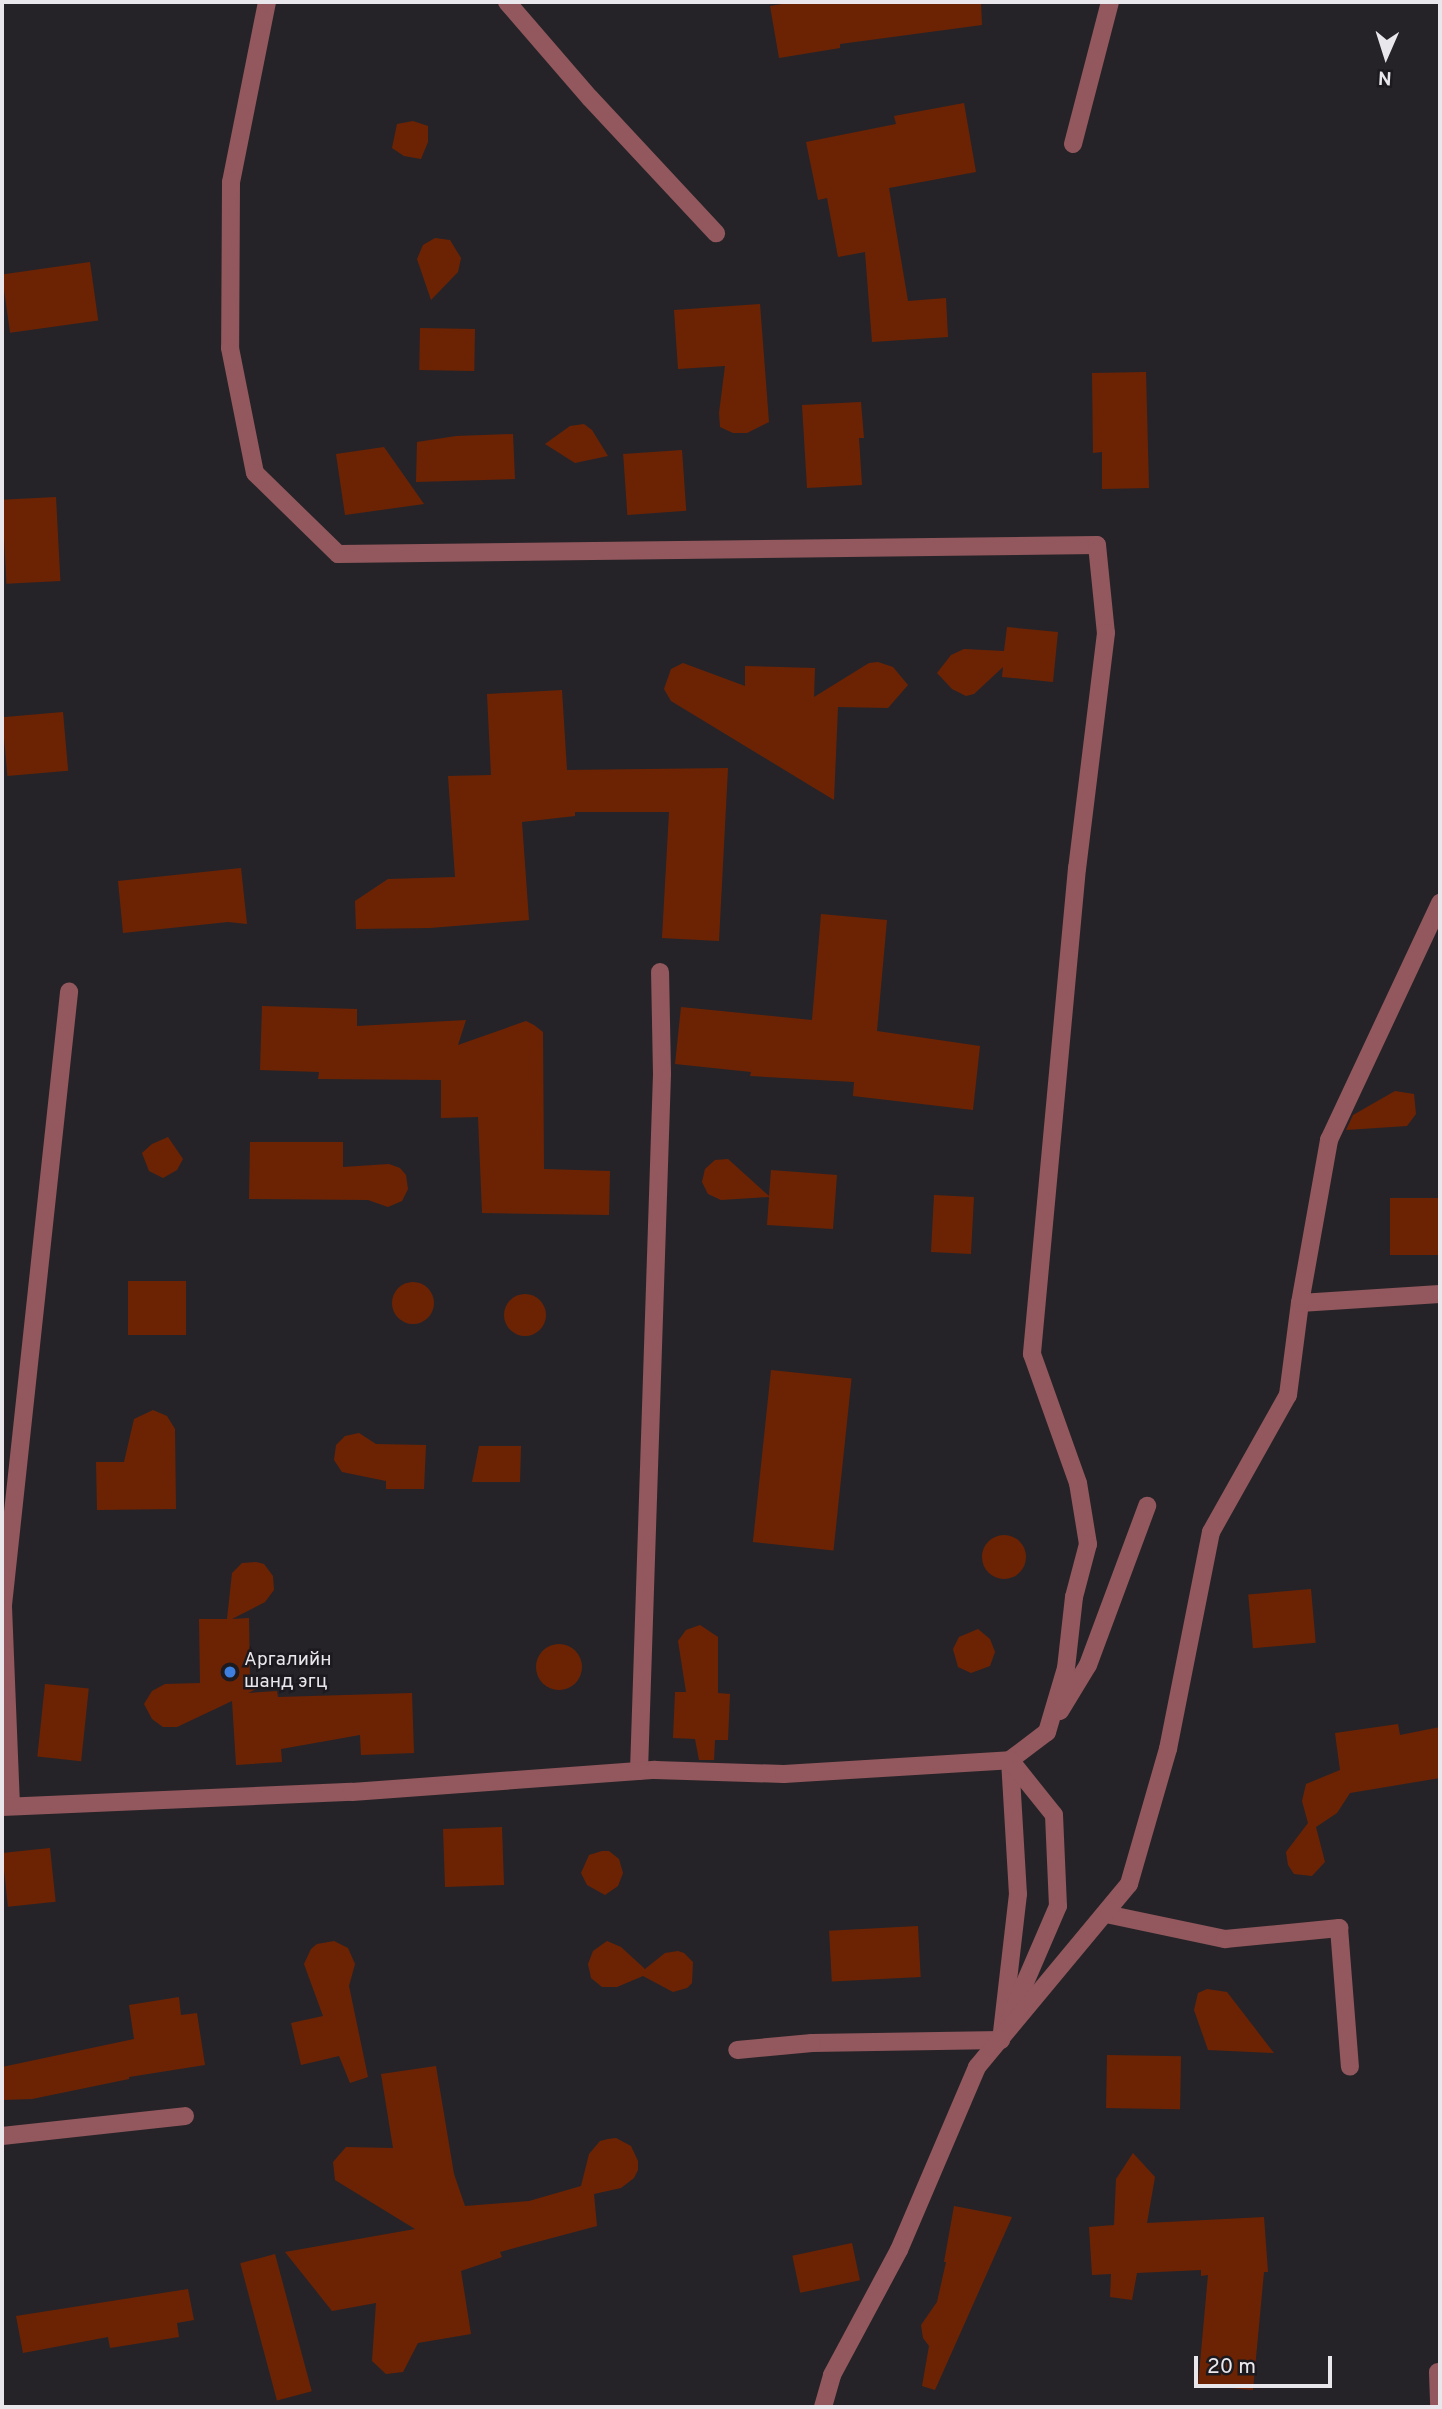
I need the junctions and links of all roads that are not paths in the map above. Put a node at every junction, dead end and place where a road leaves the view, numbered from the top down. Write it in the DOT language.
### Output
graph roads {
  1 [pos="267,2"];
  2 [pos="507,2"];
  3 [pos="1110,2"];
  4 [pos="1073,144"];
  5 [pos="716,233"];
  6 [pos="1440,904"];
  7 [pos="660,972"];
  8 [pos="69,992"];
  9 [pos="1440,1294"];
  10 [pos="1300,1303"];
  11 [pos="1147,1506"];
  12 [pos="1047,1732"];
  13 [pos="1010,1760"];
  14 [pos="639,1771"];
  15 [pos="6,1807"];
  16 [pos="1106,1914"];
  17 [pos="1001,2040"];
  18 [pos="737,2050"];
  19 [pos="1350,2067"];
  20 [pos="185,2116"];
  21 [pos="2,2136"];
  22 [pos="1438,2372"];
  23 [pos="823,2407"];
  24 [pos="1439,2407"];
  1 -- 12 [label="street"];
  2 -- 5 [label="street"];
  3 -- 4 [label="street"];
  6 -- 10 [label="street"];
  7 -- 14 [label="street"];
  8 -- 15 [label="street"];
  9 -- 10 [label="street"];
  10 -- 16 [label="street"];
  11 -- 12 [label="street"];
  12 -- 13 [label="street"];
  13 -- 14 [label="street"];
  13 -- 17 [label="street"];
  13 -- 17 [label="street"];
  14 -- 15 [label="street"];
  16 -- 17 [label="street"];
  16 -- 19 [label="street"];
  17 -- 18 [label="street"];
  17 -- 23 [label="street"];
  20 -- 21 [label="street"];
  22 -- 24 [label="street"];
}
